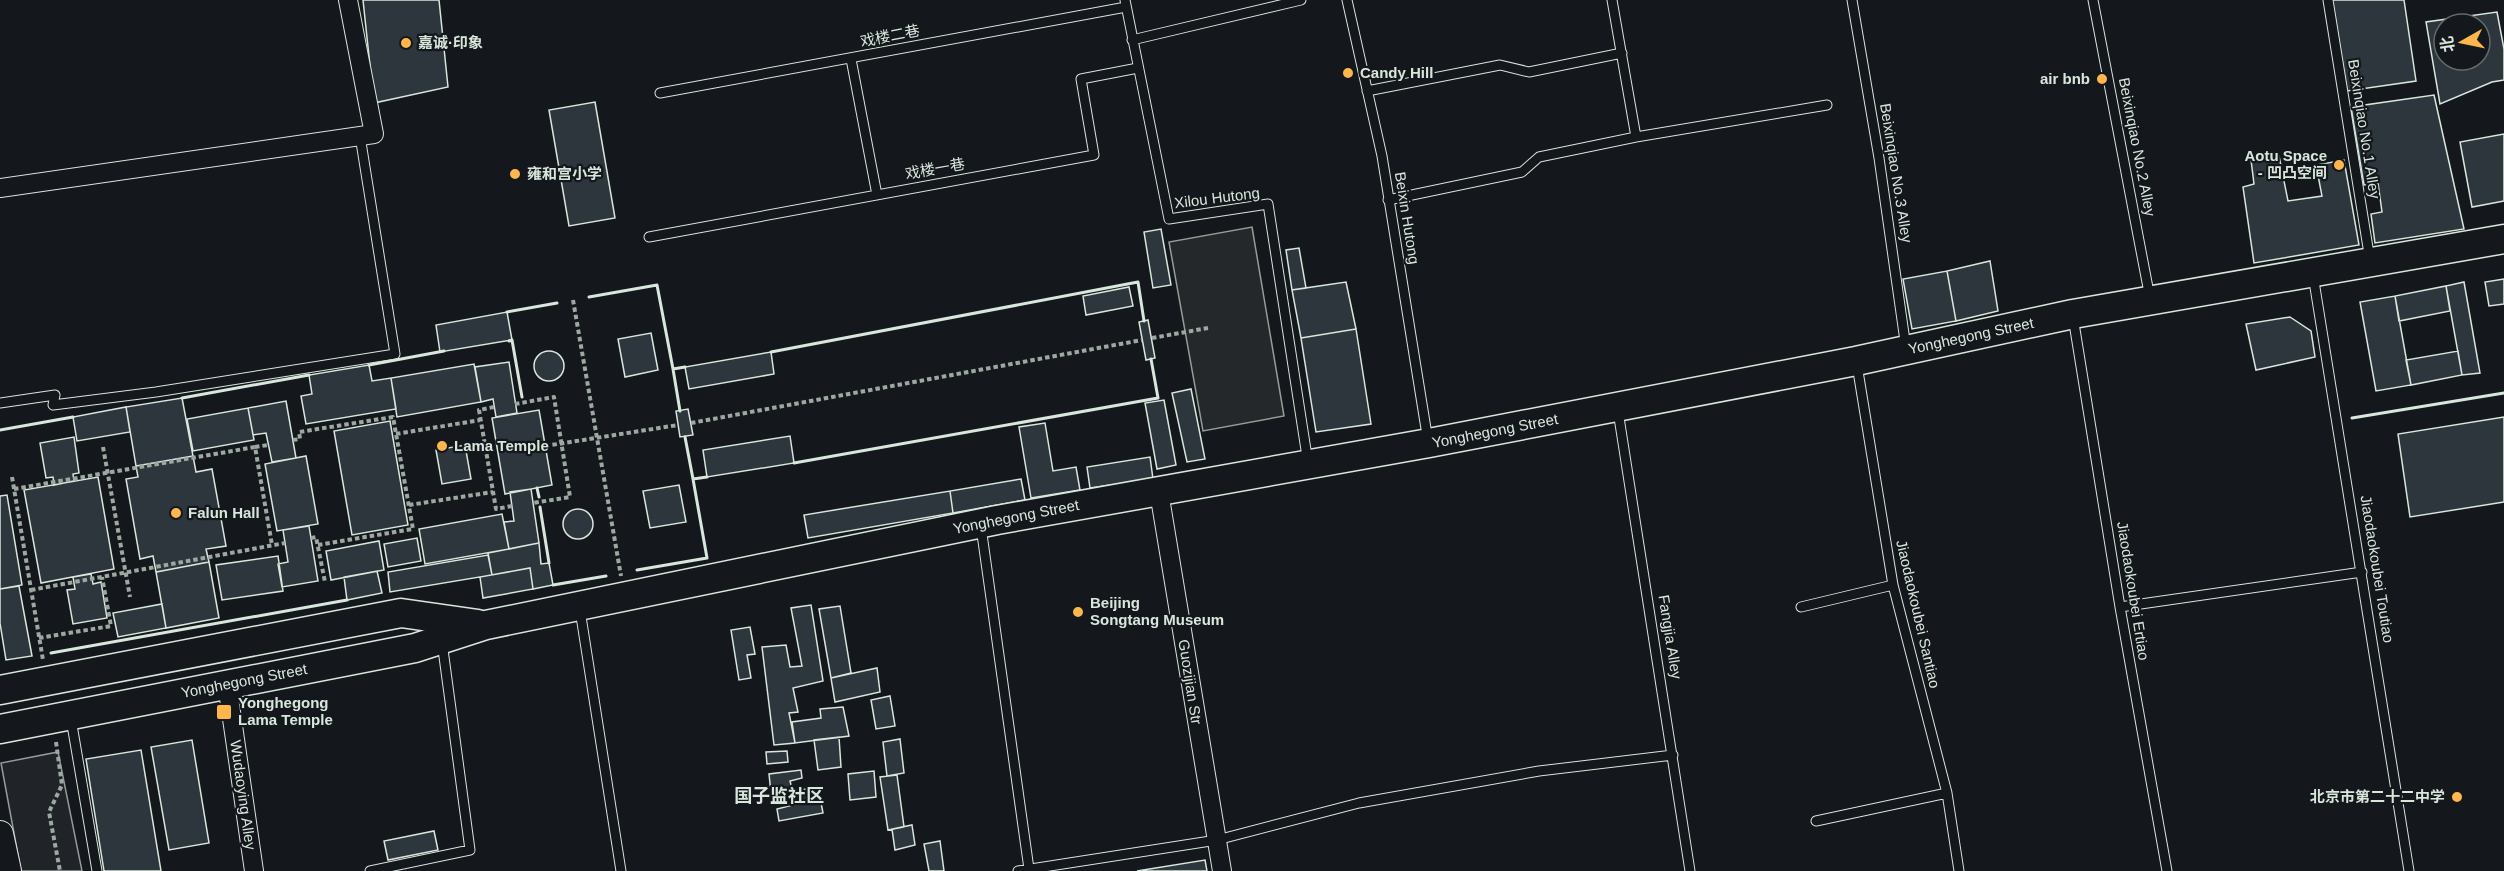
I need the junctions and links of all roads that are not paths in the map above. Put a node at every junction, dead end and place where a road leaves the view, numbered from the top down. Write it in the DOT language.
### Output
graph roads {
  1 [pos="348,0"];
  2 [pos="1301,0"];
  3 [pos="1347,0"];
  4 [pos="1612,0"];
  5 [pos="1851,0"];
  6 [pos="2093,0"];
  7 [pos="2328,0"];
  8 [pos="1125,4"];
  9 [pos="1132,40"];
  10 [pos="1622,53"];
  11 [pos="851,58"];
  12 [pos="1138,68"];
  13 [pos="1368,91"];
  14 [pos="660,93"];
  15 [pos="1827,105"];
  16 [pos="360,136"];
  17 [pos="1636,137"];
  18 [pos="0,188"];
  19 [pos="877,195"];
  20 [pos="1388,200"];
  21 [pos="649,237"];
  22 [pos="2504,239"];
  23 [pos="2371,263"];
  24 [pos="2313,271"];
  25 [pos="2151,300"];
  26 [pos="2073,314"];
  27 [pos="1906,350"];
  28 [pos="1856,361"];
  29 [pos="0,403"];
  30 [pos="1618,407"];
  31 [pos="1429,443"];
  32 [pos="1309,464"];
  33 [pos="1159,492"];
  34 [pos="981,524"];
  35 [pos="2362,572"];
  36 [pos="1893,585"];
  37 [pos="579,606"];
  38 [pos="1801,607"];
  39 [pos="2120,607"];
  40 [pos="486,625"];
  41 [pos="442,639"];
  42 [pos="227,684"];
  43 [pos="0,690"];
  44 [pos="62,717"];
  45 [pos="0,729"];
  46 [pos="1673,755"];
  47 [pos="1947,793"];
  48 [pos="1816,821"];
  49 [pos="0,834"];
  50 [pos="1216,840"];
  51 [pos="1029,869"];
  52 [pos="8,871"];
  53 [pos="97,871"];
  54 [pos="254,871"];
  55 [pos="370,871"];
  56 [pos="621,871"];
  57 [pos="1018,871"];
  58 [pos="1222,871"];
  59 [pos="1690,871"];
  60 [pos="1959,871"];
  61 [pos="2167,871"];
  62 [pos="2409,871"];
  1 -- 16 [label="street"];
  2 -- 9 [label="lane"];
  3 -- 13 [label="lane, Beixin Hutong"];
  4 -- 10 [label="lane"];
  5 -- 27 [label="lane, Beixinqiao No.3 Alley"];
  6 -- 25 [label="lane, Beixinqiao No.2 Alley"];
  7 -- 23 [label="lane, Beixinqiao No.1 Alley"];
  8 -- 9 [label="lane, Xilou Hutong"];
  8 -- 11 [label="lane, 戏楼二巷"];
  9 -- 12 [label="lane, Xilou Hutong"];
  10 -- 13 [label="lane"];
  10 -- 17 [label="lane"];
  11 -- 14 [label="lane, 戏楼二巷"];
  11 -- 19 [label="lane"];
  12 -- 19 [label="lane, 戏楼一巷"];
  12 -- 32 [label="lane, Xilou Hutong"];
  13 -- 20 [label="lane, Beixin Hutong"];
  15 -- 17 [label="lane"];
  16 -- 18 [label="street"];
  16 -- 29 [label="lane"];
  17 -- 20 [label="lane"];
  19 -- 21 [label="lane, 戏楼一巷"];
  20 -- 31 [label="lane, Beixin Hutong"];
  22 -- 23 [label="main road, Yonghegong Street"];
  23 -- 24 [label="main road, Yonghegong Street"];
  24 -- 25 [label="main road, Yonghegong Street"];
  24 -- 35 [label="lane, Jiaodaokoubei Toutiao"];
  25 -- 26 [label="main road, Yonghegong Street"];
  26 -- 27 [label="main road, Yonghegong Street"];
  26 -- 39 [label="lane, Jiaodaokoubei Ertiao"];
  27 -- 28 [label="main road, Yonghegong Street"];
  28 -- 30 [label="main road, Yonghegong Street"];
  28 -- 36 [label="lane, Jiaodaokoubei Santiao"];
  30 -- 31 [label="main road, Yonghegong Street"];
  30 -- 46 [label="lane, Fangjia Alley"];
  31 -- 32 [label="main road, Yonghegong Street"];
  32 -- 33 [label="main road, Yonghegong Street"];
  33 -- 34 [label="main road, Yonghegong Street"];
  33 -- 50 [label="street, Guozijian Str"];
  34 -- 37 [label="main road, Yonghegong Street"];
  34 -- 51 [label="lane"];
  35 -- 39 [label="lane"];
  35 -- 62 [label="lane, Jiaodaokoubei Toutiao"];
  36 -- 38 [label="lane"];
  36 -- 47 [label="lane, Jiaodaokoubei Santiao"];
  37 -- 40 [label="main road, Yonghegong Street"];
  37 -- 56 [label="lane"];
  39 -- 61 [label="lane, Jiaodaokoubei Ertiao"];
  40 -- 41 [label="main road, Yonghegong Street"];
  40 -- 43 [label="main road, Yonghegong Street"];
  41 -- 42 [label="main road, Yonghegong Street"];
  41 -- 55 [label="lane"];
  42 -- 44 [label="main road, Yonghegong Street"];
  42 -- 54 [label="street, Wudaoying Alley"];
  44 -- 45 [label="main road, Yonghegong Street"];
  44 -- 53 [label="lane"];
  46 -- 50 [label="lane"];
  46 -- 59 [label="lane, Fangjia Alley"];
  47 -- 48 [label="lane"];
  47 -- 60 [label="lane, Jiaodaokoubei Santiao"];
  49 -- 52 [label="street"];
  50 -- 51 [label="lane"];
  50 -- 58 [label="street, Guozijian Str"];
  51 -- 57 [label="lane"];
}
